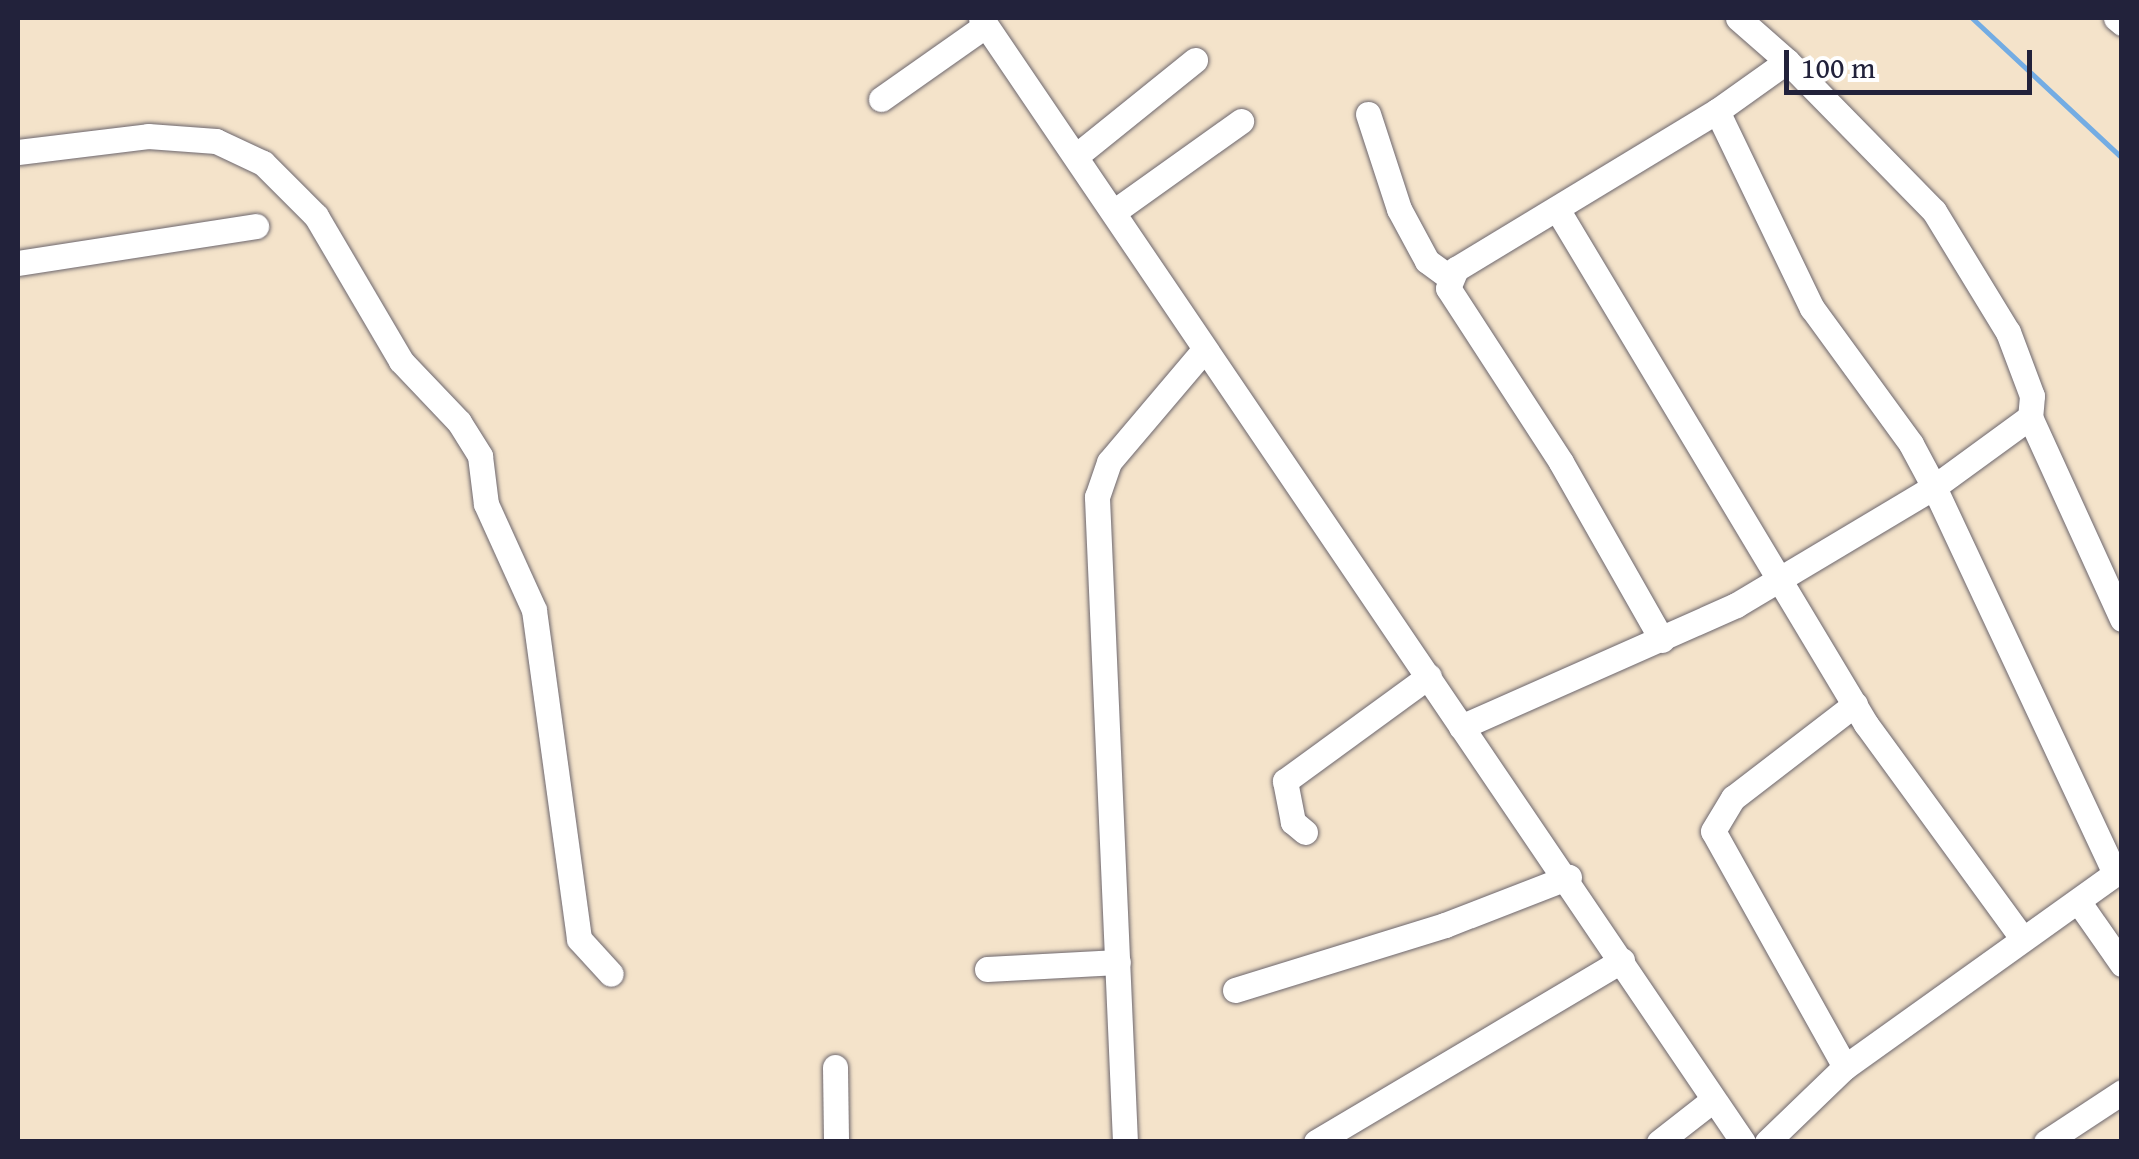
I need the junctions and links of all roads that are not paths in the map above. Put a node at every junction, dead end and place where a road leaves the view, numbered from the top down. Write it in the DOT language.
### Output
graph roads {
  1 [pos="1738,18"];
  2 [pos="983,22"];
  3 [pos="1195,60"];
  4 [pos="1787,61"];
  5 [pos="881,99"];
  6 [pos="1717,111"];
  7 [pos="1368,114"];
  8 [pos="1240,121"];
  9 [pos="18,152"];
  10 [pos="1076,156"];
  11 [pos="1557,209"];
  12 [pos="1115,211"];
  13 [pos="256,226"];
  14 [pos="18,263"];
  15 [pos="1450,278"];
  16 [pos="1204,350"];
  17 [pos="2030,417"];
  18 [pos="1934,486"];
  19 [pos="1779,579"];
  20 [pos="2122,619"];
  21 [pos="1662,640"];
  22 [pos="1428,676"];
  23 [pos="1855,704"];
  24 [pos="1461,727"];
  25 [pos="1306,832"];
  26 [pos="2118,872"];
  27 [pos="1569,877"];
  28 [pos="2078,901"];
  29 [pos="2022,938"];
  30 [pos="1622,960"];
  31 [pos="1118,962"];
  32 [pos="2122,964"];
  33 [pos="987,969"];
  34 [pos="611,974"];
  35 [pos="1235,990"];
  36 [pos="1845,1067"];
  37 [pos="835,1068"];
  38 [pos="2122,1092"];
  39 [pos="1713,1100"];
  40 [pos="1670,1138"];
  41 [pos="836,1142"];
  42 [pos="1126,1142"];
  43 [pos="1316,1142"];
  44 [pos="1743,1142"];
  45 [pos="1766,1142"];
  46 [pos="2046,1142"];
  1 -- 4 [label="street"];
  2 -- 5 [label="street"];
  2 -- 10 [label="street"];
  3 -- 10 [label="street"];
  4 -- 6 [label="street"];
  4 -- 17 [label="street"];
  6 -- 11 [label="street"];
  6 -- 18 [label="street"];
  7 -- 15 [label="street"];
  8 -- 12 [label="street"];
  9 -- 34 [label="street"];
  10 -- 12 [label="street"];
  11 -- 15 [label="street"];
  11 -- 19 [label="street"];
  12 -- 16 [label="street"];
  13 -- 14 [label="street"];
  15 -- 21 [label="street"];
  16 -- 22 [label="street"];
  16 -- 31 [label="street"];
  17 -- 18 [label="street"];
  17 -- 20 [label="street"];
  18 -- 19 [label="street"];
  18 -- 26 [label="street"];
  19 -- 21 [label="street"];
  19 -- 23 [label="street"];
  21 -- 24 [label="street"];
  22 -- 24 [label="street"];
  22 -- 25 [label="street"];
  23 -- 29 [label="street"];
  23 -- 36 [label="street"];
  24 -- 27 [label="street"];
  26 -- 28 [label="street"];
  27 -- 30 [label="street"];
  27 -- 35 [label="street"];
  28 -- 29 [label="street"];
  28 -- 32 [label="street"];
  29 -- 36 [label="street"];
  30 -- 39 [label="street"];
  30 -- 43 [label="street"];
  31 -- 33 [label="street"];
  31 -- 42 [label="street"];
  36 -- 45 [label="street"];
  37 -- 41 [label="street"];
  38 -- 46 [label="street"];
  39 -- 40 [label="street"];
  39 -- 44 [label="street"];
}
